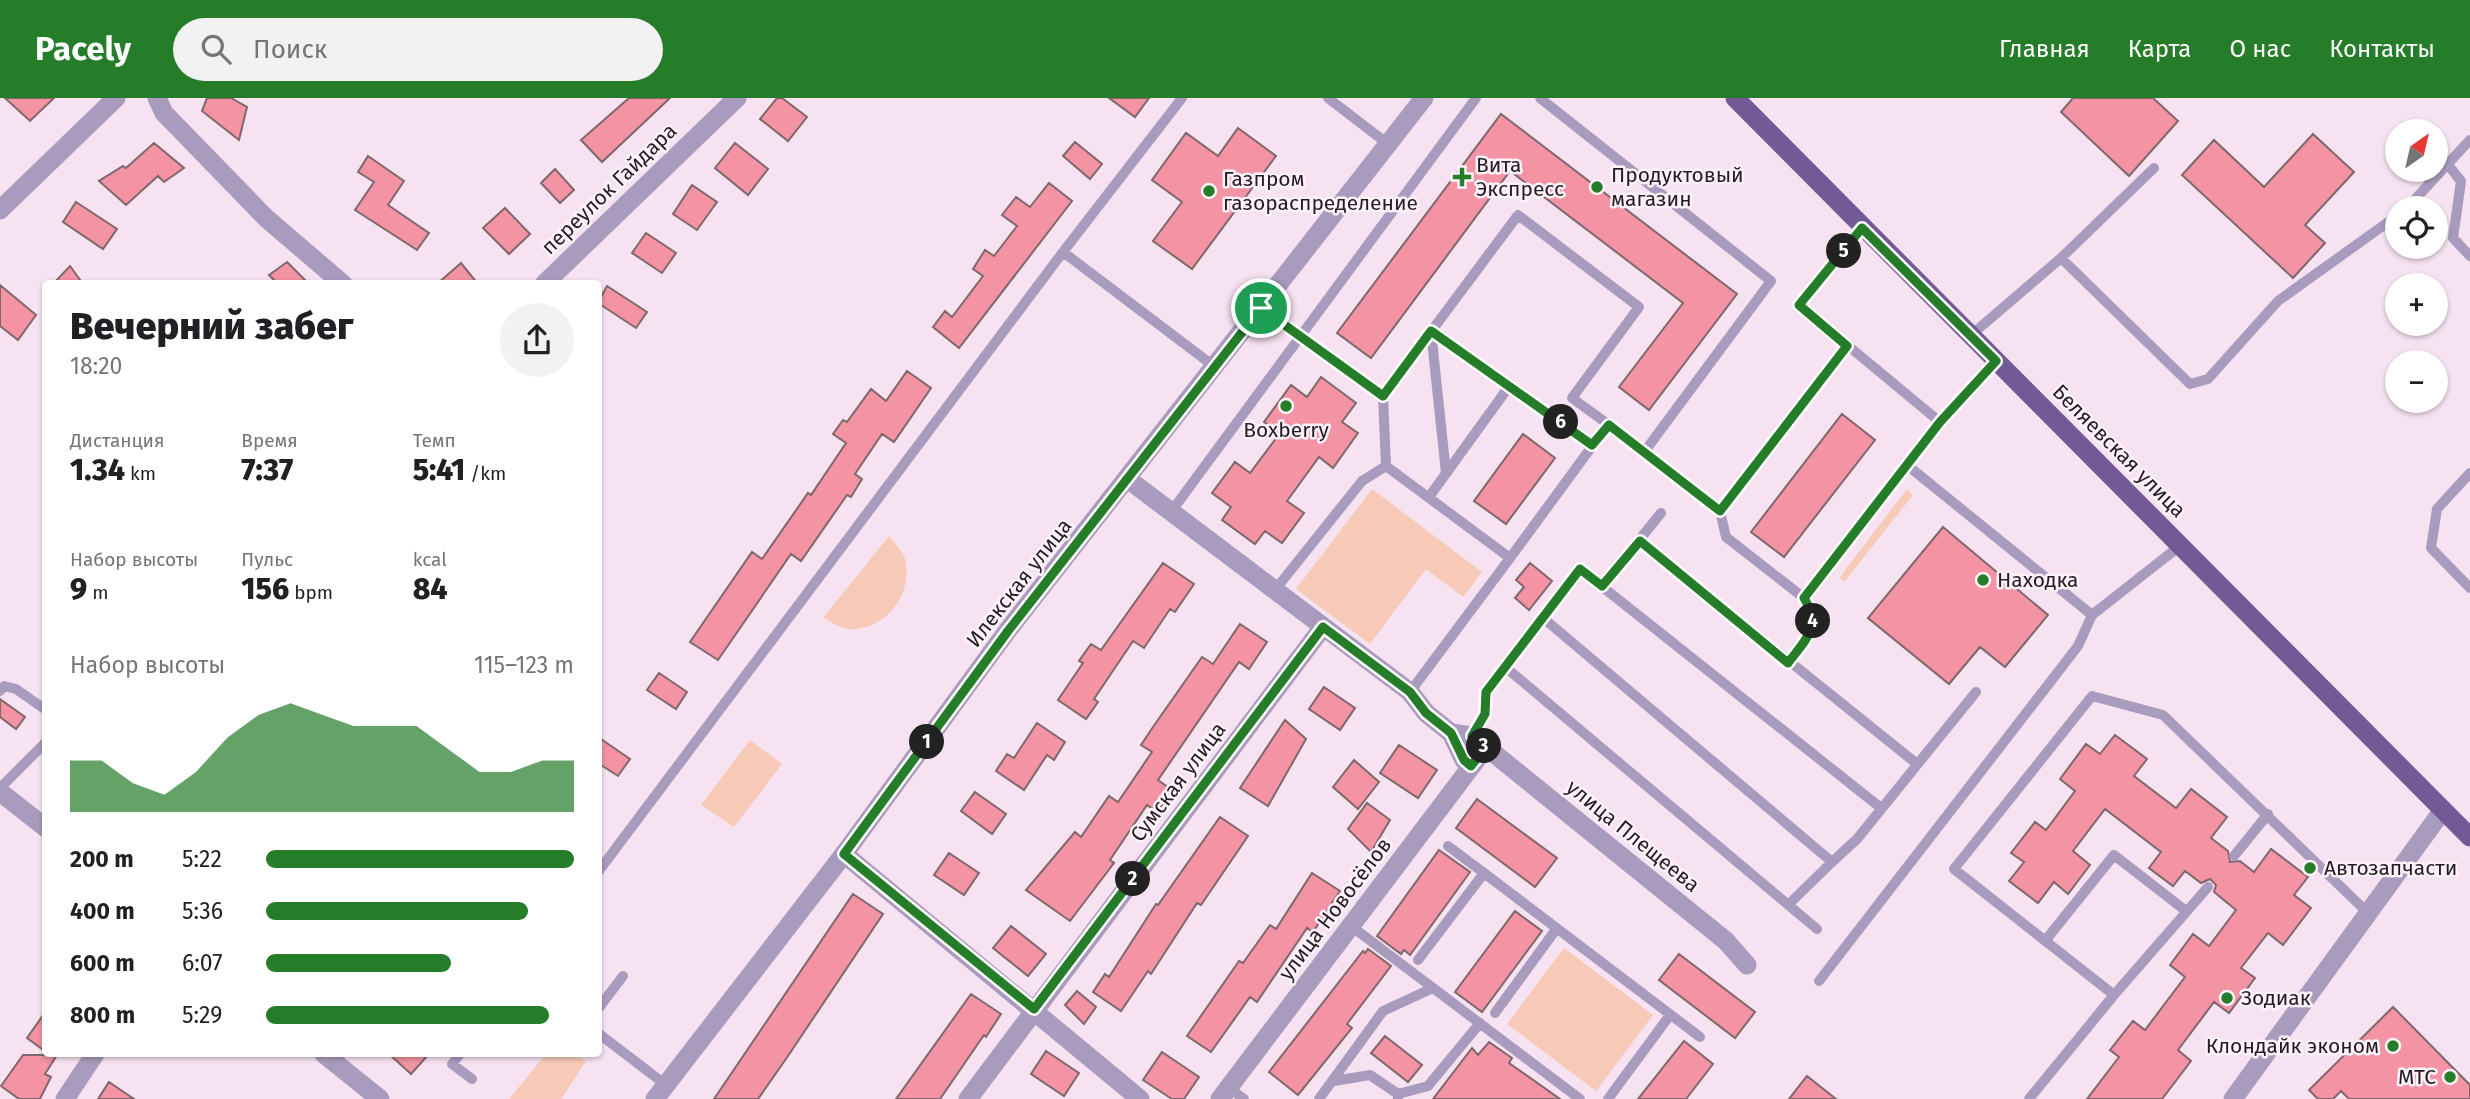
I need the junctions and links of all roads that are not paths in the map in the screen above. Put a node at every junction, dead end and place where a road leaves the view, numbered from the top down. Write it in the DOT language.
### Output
graph roads {
  1 [pos="116,98"];
  2 [pos="157,98"];
  3 [pos="737,98"];
  4 [pos="1182,98"];
  5 [pos="1328,98"];
  6 [pos="1424,98"];
  7 [pos="1476,98"];
  8 [pos="1540,98"];
  9 [pos="1735,98"];
  10 [pos="2470,140"];
  11 [pos="1388,144"];
  12 [pos="2448,165"];
  13 [pos="2154,168"];
  14 [pos="2432,182"];
  15 [pos="2418,196"];
  16 [pos="0,210"];
  17 [pos="2385,224"];
  18 [pos="1862,228"];
  19 [pos="1063,252"];
  20 [pos="2470,256"];
  21 [pos="2061,258"];
  22 [pos="338,280"];
  23 [pos="548,280"];
  24 [pos="1261,308"];
  25 [pos="1431,331"];
  26 [pos="1302,336"];
  27 [pos="1970,336"];
  28 [pos="1847,346"];
  29 [pos="1996,361"];
  30 [pos="1215,367"];
  31 [pos="1510,385"];
  32 [pos="1383,396"];
  33 [pos="1940,422"];
  34 [pos="1609,425"];
  35 [pos="1592,445"];
  36 [pos="1645,451"];
  37 [pos="1907,465"];
  38 [pos="1386,466"];
  39 [pos="1446,473"];
  40 [pos="2470,473"];
  41 [pos="1129,480"];
  42 [pos="1429,497"];
  43 [pos="1720,511"];
  44 [pos="1171,512"];
  45 [pos="1661,513"];
  46 [pos="1640,541"];
  47 [pos="2181,545"];
  48 [pos="1510,558"];
  49 [pos="1602,586"];
  50 [pos="2470,588"];
  51 [pos="1275,590"];
  52 [pos="1804,598"];
  53 [pos="2092,615"];
  54 [pos="1542,617"];
  55 [pos="1323,627"];
  56 [pos="1788,663"];
  57 [pos="1504,666"];
  58 [pos="0,691"];
  59 [pos="1410,692"];
  60 [pos="1976,692"];
  61 [pos="42,707"];
  62 [pos="1451,733"];
  63 [pos="1479,741"];
  64 [pos="42,746"];
  65 [pos="1917,764"];
  66 [pos="1471,766"];
  67 [pos="0,790"];
  68 [pos="1881,808"];
  69 [pos="2444,810"];
  70 [pos="2267,814"];
  71 [pos="42,825"];
  72 [pos="2470,836"];
  73 [pos="1448,846"];
  74 [pos="844,854"];
  75 [pos="2234,856"];
  76 [pos="1832,862"];
  77 [pos="602,867"];
  78 [pos="1484,873"];
  79 [pos="2208,887"];
  80 [pos="1788,905"];
  81 [pos="2186,911"];
  82 [pos="2368,913"];
  83 [pos="1351,926"];
  84 [pos="1557,928"];
  85 [pos="1816,929"];
  86 [pos="2045,941"];
  87 [pos="1418,960"];
  88 [pos="1747,965"];
  89 [pos="623,976"];
  90 [pos="1819,981"];
  91 [pos="1433,988"];
  92 [pos="2114,995"];
  93 [pos="602,1004"];
  94 [pos="1034,1009"];
  95 [pos="1495,1013"];
  96 [pos="1670,1015"];
  97 [pos="1480,1023"];
  98 [pos="602,1037"];
  99 [pos="1700,1037"];
  100 [pos="93,1057"];
  101 [pos="328,1057"];
  102 [pos="458,1057"];
  103 [pos="472,1079"];
  104 [pos="1334,1080"];
  105 [pos="660,1092"];
  106 [pos="1231,1095"];
  107 [pos="1398,1096"];
  108 [pos="65,1099"];
  109 [pos="380,1099"];
  110 [pos="968,1099"];
  111 [pos="1140,1099"];
  112 [pos="1319,1099"];
  113 [pos="1580,1099"];
  114 [pos="1608,1099"];
  115 [pos="2029,1099"];
  116 [pos="2233,1099"];
  1 -- 16 [label="street"];
  2 -- 22 [label="street"];
  3 -- 23 [label="street, переулок Гайдара"];
  4 -- 19 [label="lane"];
  5 -- 11 [label="lane"];
  6 -- 11 [label="street, Илекская улица"];
  7 -- 26 [label="lane"];
  8 -- 36 [label="lane"];
  9 -- 18 [label="main road, Беляевская улица"];
  10 -- 12 [label="lane"];
  11 -- 24 [label="street, Илекская улица"];
  12 -- 20 [label="lane"];
  13 -- 21 [label="lane"];
  14 -- 15 [label="lane"];
  17 -- 21 [label="lane"];
  18 -- 27 [label="main road, Беляевская улица"];
  18 -- 28 [label="lane"];
  19 -- 30 [label="lane"];
  19 -- 77 [label="lane"];
  21 -- 27 [label="lane"];
  24 -- 26 [label="lane"];
  24 -- 30 [label="street, Илекская улица"];
  25 -- 31 [label="lane"];
  25 -- 32 [label="lane"];
  25 -- 34 [label="lane"];
  25 -- 39 [label="lane"];
  26 -- 32 [label="lane"];
  26 -- 44 [label="lane"];
  27 -- 29 [label="main road, Беляевская улица"];
  28 -- 33 [label="lane"];
  28 -- 43 [label="lane"];
  29 -- 33 [label="lane"];
  29 -- 47 [label="main road, Беляевская улица"];
  30 -- 41 [label="street, Илекская улица"];
  31 -- 35 [label="lane"];
  31 -- 39 [label="lane"];
  32 -- 38 [label="lane"];
  33 -- 37 [label="lane"];
  34 -- 35 [label="lane"];
  34 -- 36 [label="lane"];
  35 -- 48 [label="lane"];
  36 -- 43 [label="lane"];
  37 -- 52 [label="lane"];
  37 -- 53 [label="lane"];
  38 -- 42 [label="lane"];
  38 -- 51 [label="lane"];
  39 -- 42 [label="lane"];
  40 -- 50 [label="lane"];
  41 -- 44 [label="street"];
  41 -- 74 [label="street, Илекская улица"];
  42 -- 48 [label="lane"];
  43 -- 52 [label="lane"];
  44 -- 51 [label="street"];
  45 -- 46 [label="lane"];
  46 -- 49 [label="lane"];
  46 -- 56 [label="lane"];
  47 -- 53 [label="lane"];
  47 -- 69 [label="main road, Беляевская улица"];
  48 -- 59 [label="lane"];
  49 -- 54 [label="lane"];
  49 -- 68 [label="lane"];
  51 -- 55 [label="street"];
  52 -- 56 [label="lane"];
  53 -- 90 [label="lane"];
  54 -- 57 [label="lane"];
  54 -- 76 [label="lane"];
  55 -- 59 [label="street"];
  55 -- 94 [label="street, Сумская улица"];
  56 -- 65 [label="lane"];
  57 -- 63 [label="lane"];
  57 -- 80 [label="lane"];
  58 -- 61 [label="lane"];
  59 -- 62 [label="street"];
  60 -- 65 [label="lane"];
  62 -- 63 [label="street"];
  62 -- 66 [label="street"];
  63 -- 66 [label="street, улица Новосёлов"];
  63 -- 88 [label="street, улица Плещеева"];
  64 -- 67 [label="lane"];
  65 -- 68 [label="lane"];
  66 -- 83 [label="street, улица Новосёлов"];
  67 -- 71 [label="street"];
  68 -- 76 [label="lane"];
  69 -- 72 [label="main road, Беляевская улица"];
  69 -- 82 [label="street"];
  70 -- 75 [label="lane"];
  70 -- 82 [label="lane"];
  70 -- 86 [label="lane"];
  73 -- 78 [label="lane"];
  74 -- 94 [label="street"];
  74 -- 105 [label="street, Илекская улица"];
  76 -- 80 [label="lane"];
  78 -- 84 [label="lane"];
  78 -- 87 [label="lane"];
  79 -- 81 [label="lane"];
  80 -- 85 [label="lane"];
  81 -- 86 [label="lane"];
  81 -- 92 [label="lane"];
  82 -- 116 [label="street"];
  83 -- 91 [label="lane"];
  83 -- 106 [label="street, улица Новосёлов"];
  84 -- 95 [label="lane"];
  84 -- 96 [label="lane"];
  86 -- 92 [label="lane"];
  89 -- 93 [label="lane"];
  91 -- 97 [label="lane"];
  91 -- 104 [label="lane"];
  92 -- 115 [label="lane"];
  94 -- 110 [label="street, Сумская улица"];
  94 -- 111 [label="street"];
  96 -- 99 [label="lane"];
  96 -- 114 [label="lane"];
  97 -- 107 [label="lane"];
  97 -- 113 [label="lane"];
  98 -- 105 [label="lane"];
  100 -- 108 [label="street"];
  101 -- 109 [label="street"];
  102 -- 103 [label="lane"];
  104 -- 107 [label="lane"];
  104 -- 112 [label="lane"];
}
